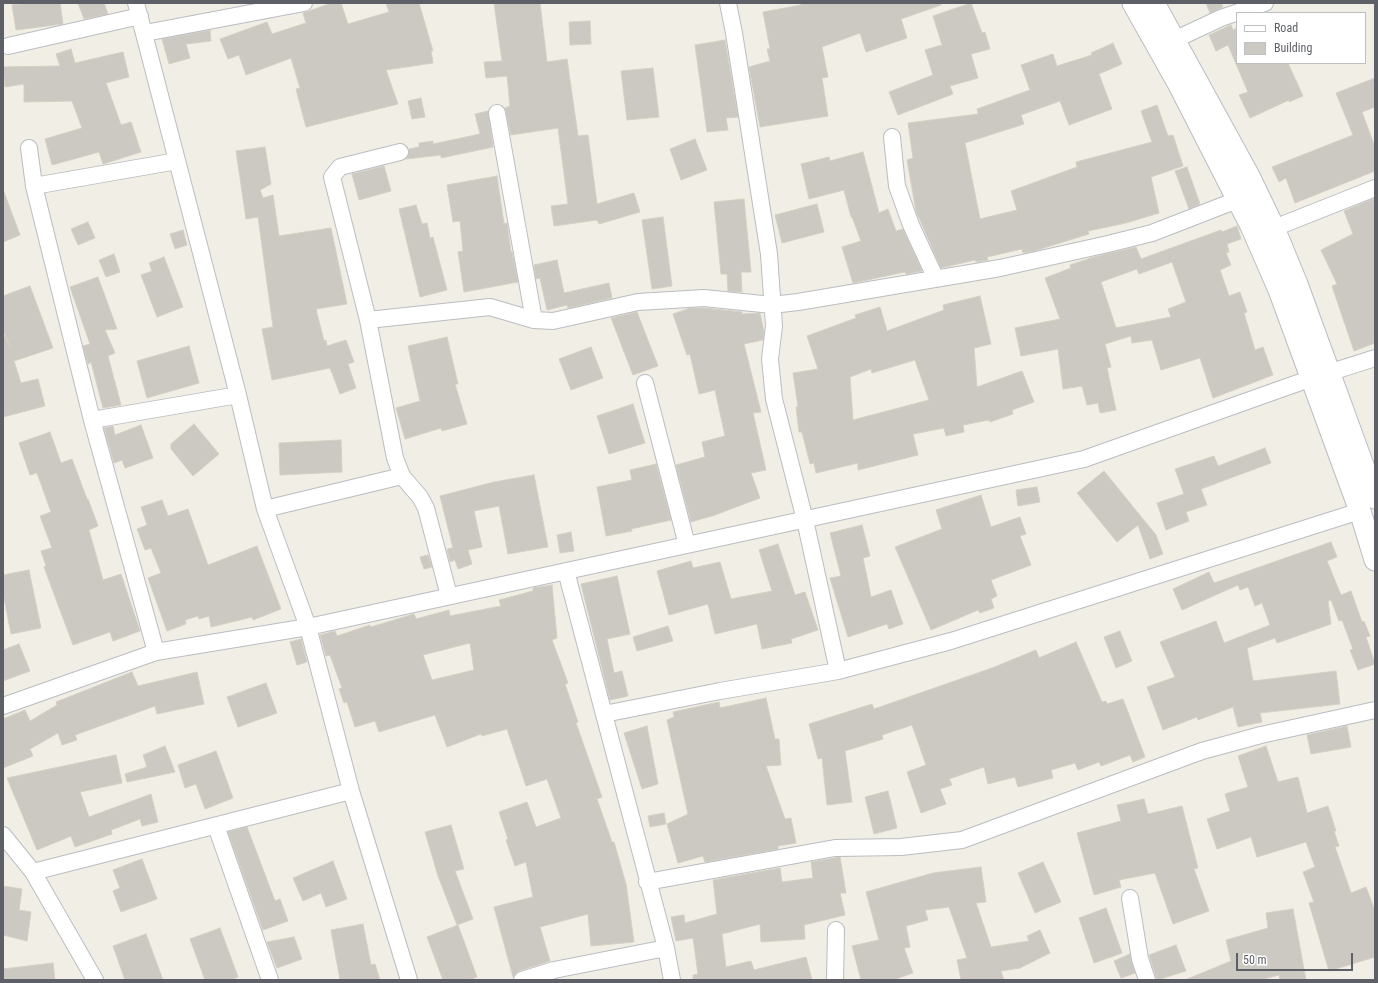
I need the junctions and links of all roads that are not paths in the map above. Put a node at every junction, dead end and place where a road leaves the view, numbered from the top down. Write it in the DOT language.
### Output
graph roads {
  1 [pos="304,3"];
  2 [pos="728,3"];
  3 [pos="1133,3"];
  4 [pos="1154,3"];
  5 [pos="1265,3"];
  6 [pos="138,10"];
  7 [pos="1239,12"];
  8 [pos="1236,13"];
  9 [pos="145,34"];
  10 [pos="1174,40"];
  11 [pos="8,46"];
  12 [pos="497,113"];
  13 [pos="892,137"];
  14 [pos="29,148"];
  15 [pos="400,152"];
  16 [pos="177,161"];
  17 [pos="34,186"];
  18 [pos="1375,188"];
  19 [pos="1237,200"];
  20 [pos="1274,228"];
  21 [pos="936,279"];
  22 [pos="772,305"];
  23 [pos="368,320"];
  24 [pos="534,320"];
  25 [pos="1375,358"];
  26 [pos="1321,375"];
  27 [pos="645,383"];
  28 [pos="238,395"];
  29 [pos="92,420"];
  30 [pos="402,476"];
  31 [pos="1368,504"];
  32 [pos="266,509"];
  33 [pos="805,520"];
  34 [pos="687,545"];
  35 [pos="1375,560"];
  36 [pos="566,572"];
  37 [pos="449,596"];
  38 [pos="308,626"];
  39 [pos="156,652"];
  40 [pos="838,671"];
  41 [pos="3,706"];
  42 [pos="1375,710"];
  43 [pos="604,714"];
  44 [pos="351,791"];
  45 [pos="216,826"];
  46 [pos="3,835"];
  47 [pos="34,872"];
  48 [pos="647,882"];
  49 [pos="1130,898"];
  50 [pos="836,930"];
  51 [pos="666,948"];
  52 [pos="95,980"];
  53 [pos="270,980"];
  54 [pos="409,980"];
  55 [pos="522,980"];
  56 [pos="672,980"];
  57 [pos="835,980"];
  58 [pos="1147,980"];
  1 -- 9 [label="street"];
  2 -- 22 [label="street"];
  3 -- 19 [label="street"];
  4 -- 10 [label="street"];
  5 -- 7 [label="street"];
  6 -- 9 [label="street"];
  6 -- 11 [label="street"];
  8 -- 10 [label="street"];
  9 -- 16 [label="street"];
  10 -- 20 [label="street"];
  12 -- 24 [label="street"];
  13 -- 21 [label="street"];
  14 -- 17 [label="street"];
  15 -- 23 [label="street"];
  16 -- 17 [label="street"];
  16 -- 28 [label="street"];
  17 -- 29 [label="street"];
  18 -- 20 [label="street"];
  19 -- 21 [label="street"];
  19 -- 26 [label="street"];
  20 -- 26 [label="street"];
  21 -- 22 [label="street"];
  22 -- 24 [label="street"];
  22 -- 33 [label="street"];
  23 -- 24 [label="street"];
  23 -- 30 [label="street"];
  25 -- 26 [label="street"];
  26 -- 31 [label="street"];
  26 -- 33 [label="street"];
  27 -- 34 [label="street"];
  28 -- 29 [label="street"];
  28 -- 32 [label="street"];
  29 -- 39 [label="street"];
  30 -- 32 [label="street"];
  30 -- 37 [label="street"];
  31 -- 35 [label="street"];
  31 -- 40 [label="street"];
  32 -- 38 [label="street"];
  33 -- 34 [label="street"];
  33 -- 40 [label="street"];
  34 -- 36 [label="street"];
  36 -- 37 [label="street"];
  36 -- 43 [label="street"];
  37 -- 38 [label="street"];
  38 -- 39 [label="street"];
  38 -- 44 [label="street"];
  39 -- 41 [label="street"];
  40 -- 43 [label="street"];
  42 -- 48 [label="street"];
  43 -- 48 [label="street"];
  44 -- 45 [label="street"];
  44 -- 54 [label="street"];
  45 -- 47 [label="street"];
  45 -- 53 [label="street"];
  46 -- 47 [label="street"];
  47 -- 52 [label="street"];
  48 -- 51 [label="street"];
  49 -- 58 [label="street"];
  50 -- 57 [label="street"];
  51 -- 55 [label="street"];
  51 -- 56 [label="street"];
}
